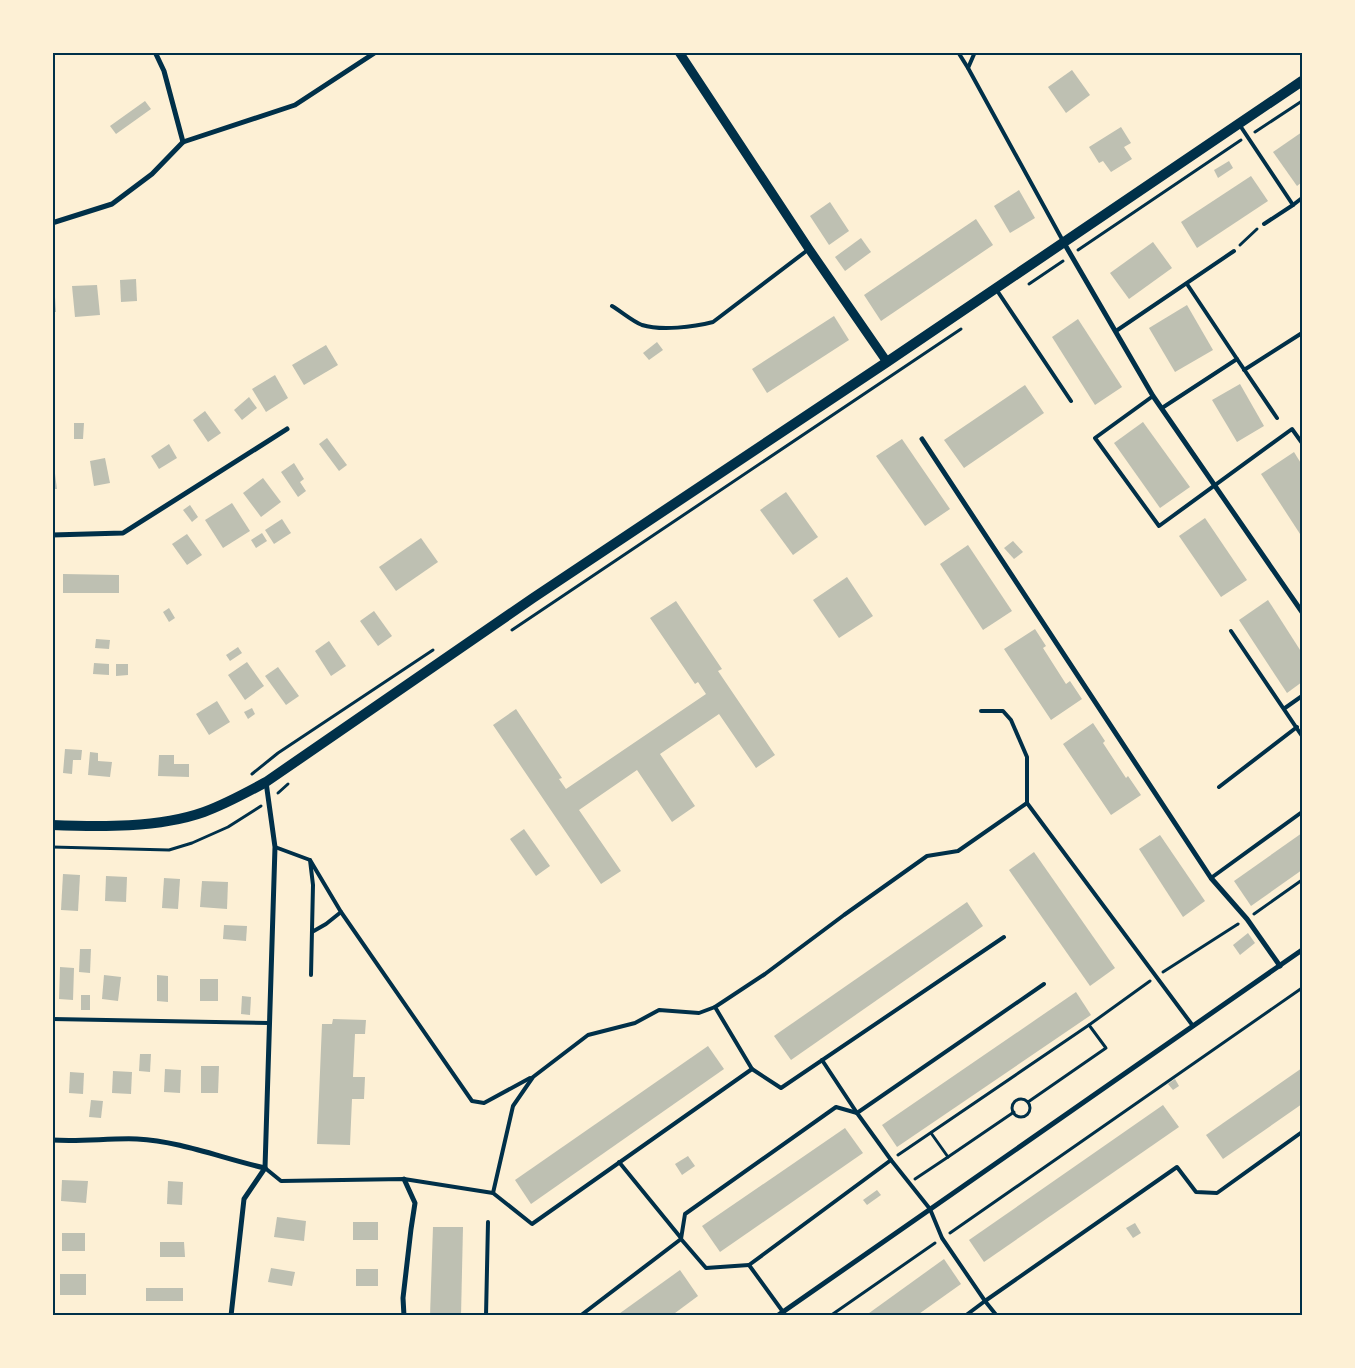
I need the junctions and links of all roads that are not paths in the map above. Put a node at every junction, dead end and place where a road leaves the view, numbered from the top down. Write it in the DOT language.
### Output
graph roads {
  1 [pos="155,52"];
  2 [pos="376,52"];
  3 [pos="679,52"];
  4 [pos="958,52"];
  5 [pos="975,52"];
  6 [pos="968,68"];
  7 [pos="1302,81"];
  8 [pos="1239,124"];
  9 [pos="182,142"];
  10 [pos="1302,198"];
  11 [pos="1293,205"];
  12 [pos="52,223"];
  13 [pos="1264,224"];
  14 [pos="1064,242"];
  15 [pos="808,248"];
  16 [pos="1234,251"];
  17 [pos="1187,284"];
  18 [pos="996,289"];
  19 [pos="612,306"];
  20 [pos="1116,331"];
  21 [pos="1302,333"];
  22 [pos="1237,359"];
  23 [pos="888,362"];
  24 [pos="1244,370"];
  25 [pos="1153,396"];
  26 [pos="1071,401"];
  27 [pos="1162,408"];
  28 [pos="1277,418"];
  29 [pos="287,429"];
  30 [pos="922,439"];
  31 [pos="1302,443"];
  32 [pos="1215,485"];
  33 [pos="52,535"];
  34 [pos="1302,612"];
  35 [pos="1231,631"];
  36 [pos="1302,696"];
  37 [pos="1285,708"];
  38 [pos="981,710"];
  39 [pos="1297,727"];
  40 [pos="1302,736"];
  41 [pos="266,782"];
  42 [pos="1219,788"];
  43 [pos="1027,803"];
  44 [pos="1302,812"];
  45 [pos="52,825"];
  46 [pos="275,846"];
  47 [pos="310,860"];
  48 [pos="1211,878"];
  49 [pos="341,912"];
  50 [pos="312,932"];
  51 [pos="1004,937"];
  52 [pos="1302,950"];
  53 [pos="1280,966"];
  54 [pos="311,975"];
  55 [pos="1044,984"];
  56 [pos="715,1007"];
  57 [pos="52,1019"];
  58 [pos="269,1023"];
  59 [pos="1193,1026"];
  60 [pos="822,1060"];
  61 [pos="752,1069"];
  62 [pos="533,1077"];
  63 [pos="857,1113"];
  64 [pos="1302,1132"];
  65 [pos="52,1140"];
  66 [pos="892,1160"];
  67 [pos="619,1162"];
  68 [pos="265,1168"];
  69 [pos="404,1179"];
  70 [pos="493,1193"];
  71 [pos="930,1209"];
  72 [pos="488,1222"];
  73 [pos="680,1238"];
  74 [pos="749,1265"];
  75 [pos="986,1301"];
  76 [pos="784,1313"];
  77 [pos="231,1316"];
  78 [pos="404,1316"];
  79 [pos="486,1316"];
  80 [pos="580,1316"];
  81 [pos="777,1316"];
  82 [pos="965,1316"];
  83 [pos="997,1316"];
  1 -- 9 [label="street"];
  2 -- 9 [label="street"];
  3 -- 15 [label="street"];
  4 -- 6 [label="lane"];
  5 -- 6 [label="lane"];
  6 -- 14 [label="lane"];
  7 -- 8 [label="main road"];
  8 -- 11 [label="lane"];
  8 -- 14 [label="main road"];
  9 -- 12 [label="street"];
  10 -- 11 [label="lane"];
  11 -- 13 [label="lane"];
  14 -- 18 [label="main road"];
  14 -- 20 [label="street"];
  15 -- 19 [label="lane"];
  15 -- 23 [label="street"];
  16 -- 17 [label="lane"];
  17 -- 20 [label="lane"];
  17 -- 22 [label="lane"];
  18 -- 23 [label="main road"];
  18 -- 26 [label="lane"];
  20 -- 25 [label="street"];
  21 -- 24 [label="lane"];
  22 -- 24 [label="lane"];
  22 -- 27 [label="lane"];
  23 -- 41 [label="main road"];
  24 -- 28 [label="lane"];
  25 -- 27 [label="street"];
  25 -- 32 [label="lane"];
  27 -- 32 [label="street"];
  29 -- 33 [label="street"];
  30 -- 48 [label="street"];
  31 -- 32 [label="lane"];
  32 -- 34 [label="street"];
  35 -- 37 [label="lane"];
  36 -- 37 [label="lane"];
  37 -- 39 [label="lane"];
  38 -- 43 [label="lane"];
  39 -- 40 [label="lane"];
  39 -- 42 [label="lane"];
  41 -- 45 [label="main road"];
  41 -- 46 [label="street"];
  43 -- 56 [label="lane"];
  43 -- 59 [label="lane"];
  44 -- 48 [label="lane"];
  46 -- 47 [label="lane"];
  46 -- 58 [label="street"];
  47 -- 49 [label="lane"];
  47 -- 50 [label="lane"];
  48 -- 53 [label="street"];
  49 -- 50 [label="lane"];
  49 -- 62 [label="lane"];
  50 -- 54 [label="lane"];
  51 -- 60 [label="lane"];
  52 -- 53 [label="street"];
  53 -- 59 [label="street"];
  55 -- 63 [label="lane"];
  56 -- 61 [label="lane"];
  56 -- 62 [label="lane"];
  57 -- 58 [label="lane"];
  58 -- 68 [label="street"];
  59 -- 71 [label="street"];
  60 -- 61 [label="lane"];
  60 -- 63 [label="lane"];
  61 -- 67 [label="lane"];
  62 -- 70 [label="lane"];
  63 -- 66 [label="lane"];
  63 -- 73 [label="lane"];
  64 -- 75 [label="lane"];
  65 -- 68 [label="street"];
  66 -- 71 [label="lane"];
  66 -- 74 [label="lane"];
  67 -- 70 [label="lane"];
  67 -- 73 [label="lane"];
  68 -- 69 [label="lane"];
  68 -- 77 [label="street"];
  69 -- 70 [label="lane"];
  69 -- 78 [label="street"];
  71 -- 75 [label="lane"];
  71 -- 76 [label="street"];
  72 -- 79 [label="lane"];
  73 -- 74 [label="lane"];
  73 -- 80 [label="lane"];
  74 -- 76 [label="lane"];
  75 -- 82 [label="lane"];
  75 -- 83 [label="lane"];
  76 -- 81 [label="street"];
}
